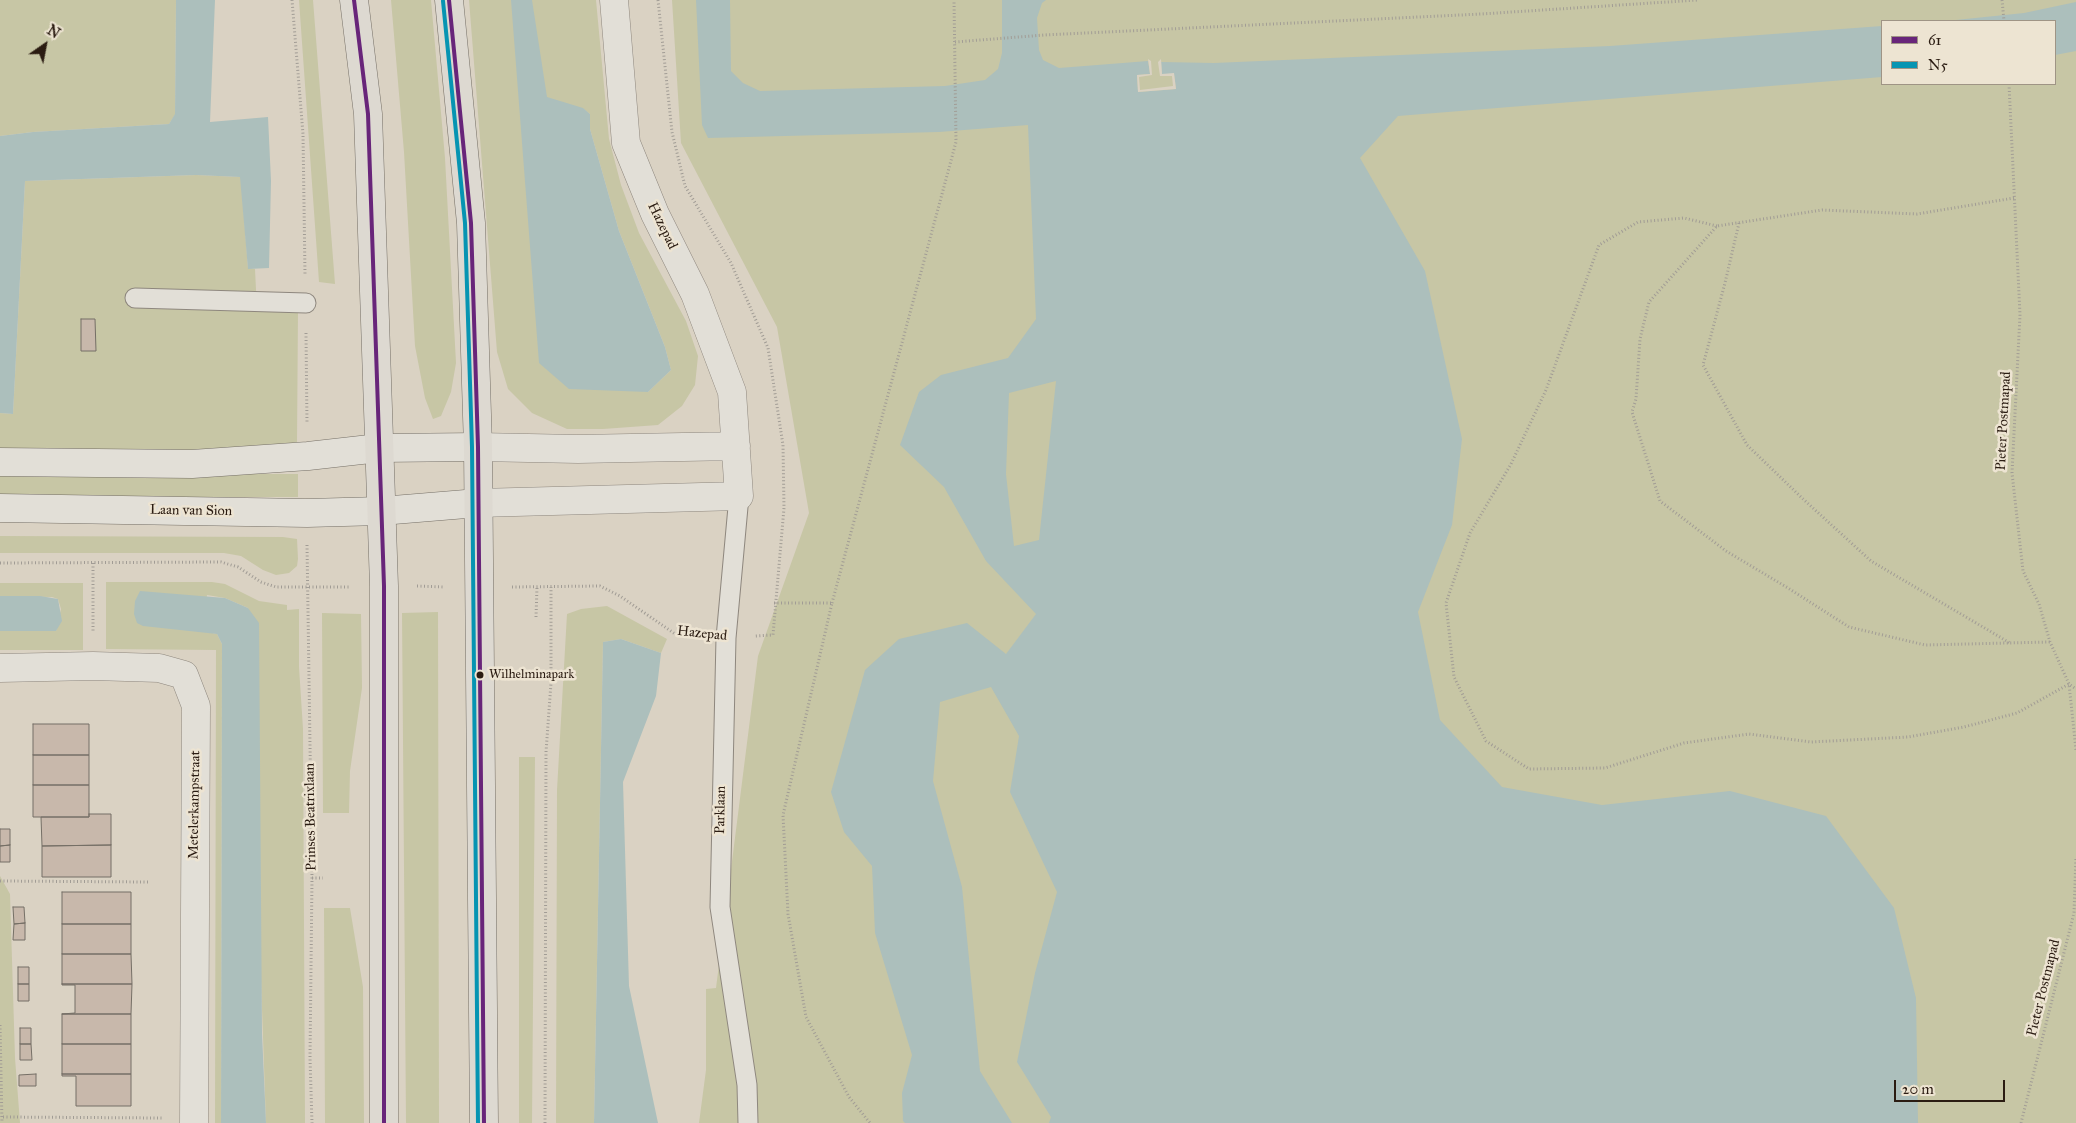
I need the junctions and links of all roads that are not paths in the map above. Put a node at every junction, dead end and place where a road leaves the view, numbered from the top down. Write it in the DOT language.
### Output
graph roads {
  1 [pos="354,0"];
  2 [pos="449,0"];
  3 [pos="614,0"];
  4 [pos="135,298"];
  5 [pos="306,303"];
  6 [pos="736,446"];
  7 [pos="478,447"];
  8 [pos="379,448"];
  9 [pos="0,462"];
  10 [pos="739,496"];
  11 [pos="478,503"];
  12 [pos="0,508"];
  13 [pos="381,511"];
  14 [pos="0,668"];
  15 [pos="194,1120"];
  16 [pos="384,1123"];
  17 [pos="484,1123"];
  18 [pos="748,1123"];
  1 -- 8 [label="main road"];
  2 -- 7 [label="main road"];
  3 -- 6 [label="street, Hazepad"];
  4 -- 5 [label="lane"];
  6 -- 7 [label="street"];
  6 -- 10 [label="street, Hazepad"];
  7 -- 8 [label="street"];
  7 -- 11 [label="main road"];
  8 -- 9 [label="street"];
  8 -- 13 [label="main road"];
  10 -- 11 [label="street"];
  10 -- 18 [label="lane, Parklaan"];
  11 -- 13 [label="street, Laan van Sion"];
  11 -- 17 [label="main road"];
  12 -- 13 [label="street, Laan van Sion"];
  13 -- 16 [label="main road"];
  14 -- 15 [label="street, Metelerkampstraat"];
}
